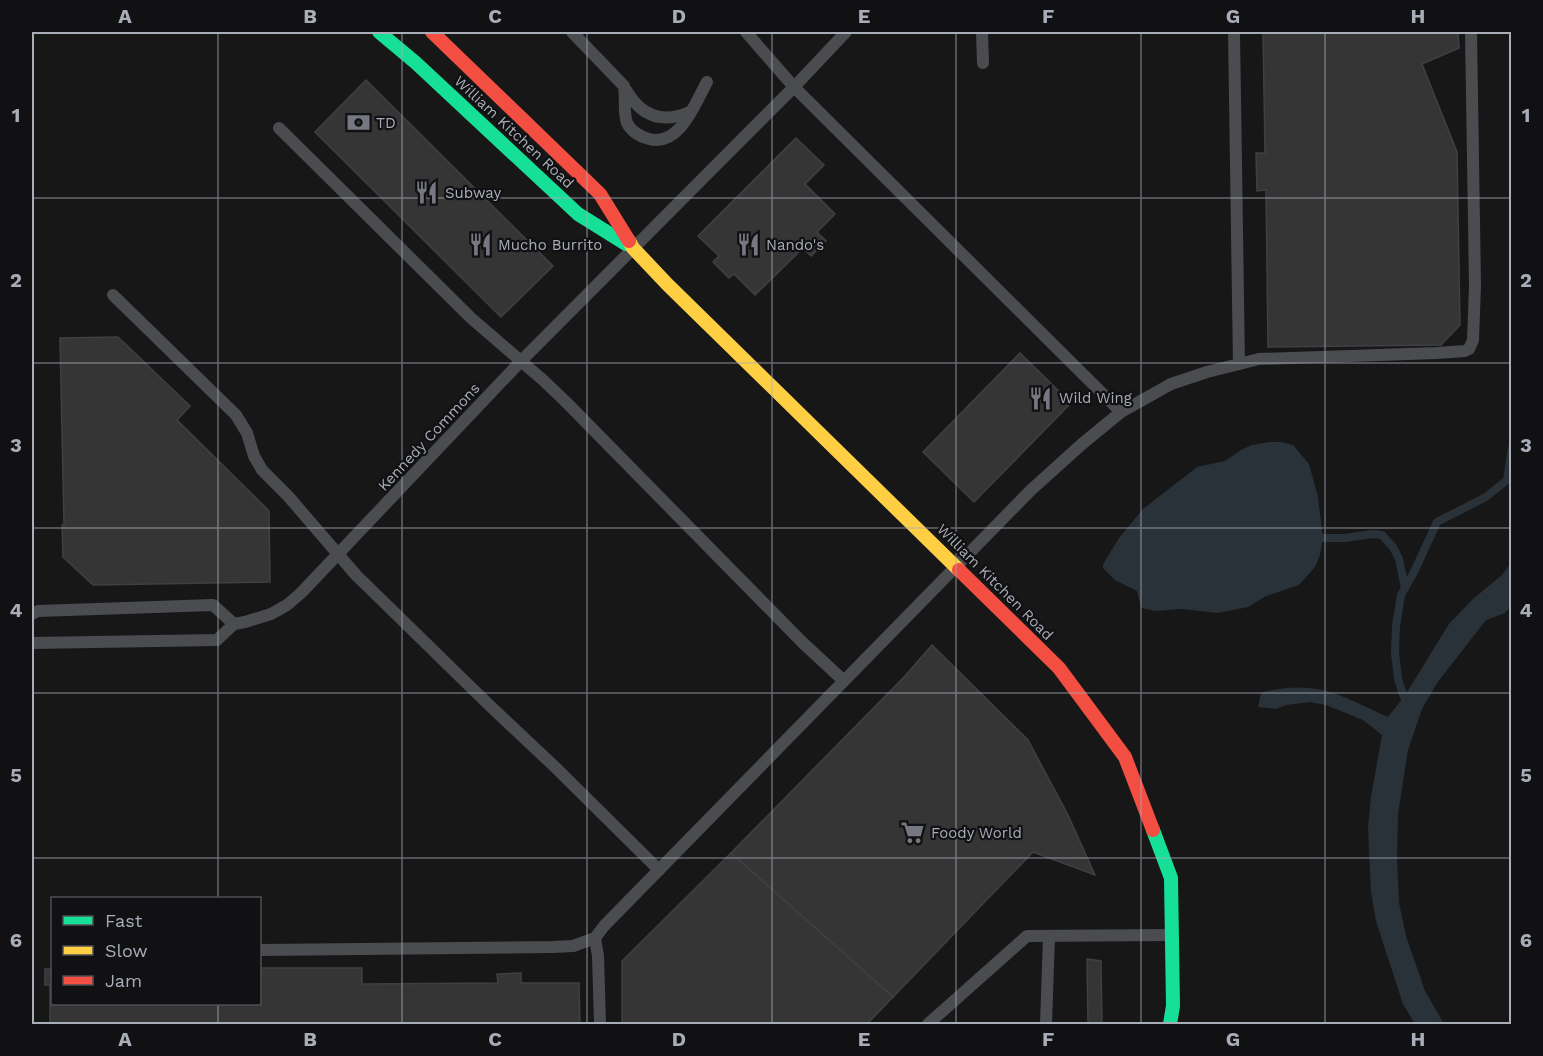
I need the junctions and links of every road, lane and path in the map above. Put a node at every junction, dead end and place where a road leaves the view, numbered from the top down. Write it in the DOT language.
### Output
graph roads {
  1 [pos="379,32"];
  2 [pos="432,32"];
  3 [pos="572,32"];
  4 [pos="746,32"];
  5 [pos="846,32"];
  6 [pos="982,32"];
  7 [pos="1234,32"];
  8 [pos="1472,32"];
  9 [pos="983,63"];
  10 [pos="707,82"];
  11 [pos="624,86"];
  12 [pos="794,87"];
  13 [pos="690,112"];
  14 [pos="279,128"];
  15 [pos="633,248"];
  16 [pos="113,295"];
  17 [pos="521,361"];
  18 [pos="1239,364"];
  19 [pos="1121,412"];
  20 [pos="339,554"];
  21 [pos="956,566"];
  22 [pos="32,614"];
  23 [pos="234,624"];
  24 [pos="32,644"];
  25 [pos="844,681"];
  26 [pos="659,870"];
  27 [pos="1172,935"];
  28 [pos="1049,936"];
  29 [pos="595,938"];
  30 [pos="261,950"];
  31 [pos="600,1024"];
  32 [pos="928,1024"];
  33 [pos="1046,1024"];
  34 [pos="1170,1024"];
  1 -- 15 [label="street, William Kitchen Road"];
  2 -- 15 [label="street, William Kitchen Road"];
  3 -- 11 [label="lane"];
  4 -- 12 [label="lane"];
  5 -- 12 [label="lane, Kennedy Commons"];
  6 -- 9 [label="lane"];
  7 -- 18 [label="lane"];
  8 -- 18 [label="lane"];
  10 -- 13 [label="lane"];
  11 -- 13 [label="lane"];
  11 -- 13 [label="lane"];
  12 -- 15 [label="lane, Kennedy Commons"];
  12 -- 19 [label="lane"];
  14 -- 17 [label="lane"];
  15 -- 17 [label="lane, Kennedy Commons"];
  15 -- 21 [label="street, William Kitchen Road"];
  16 -- 20 [label="lane"];
  17 -- 20 [label="lane, Kennedy Commons"];
  17 -- 25 [label="lane"];
  18 -- 19 [label="lane"];
  19 -- 21 [label="lane"];
  20 -- 23 [label="lane, Kennedy Commons"];
  20 -- 26 [label="lane"];
  21 -- 25 [label="lane"];
  21 -- 27 [label="street, William Kitchen Road"];
  22 -- 23 [label="lane"];
  23 -- 24 [label="lane, Kennedy Commons"];
  25 -- 26 [label="lane"];
  26 -- 29 [label="lane"];
  27 -- 28 [label="lane"];
  27 -- 34 [label="street, William Kitchen Road"];
  28 -- 32 [label="lane"];
  28 -- 33 [label="lane"];
  29 -- 30 [label="lane"];
  29 -- 31 [label="lane"];
}
